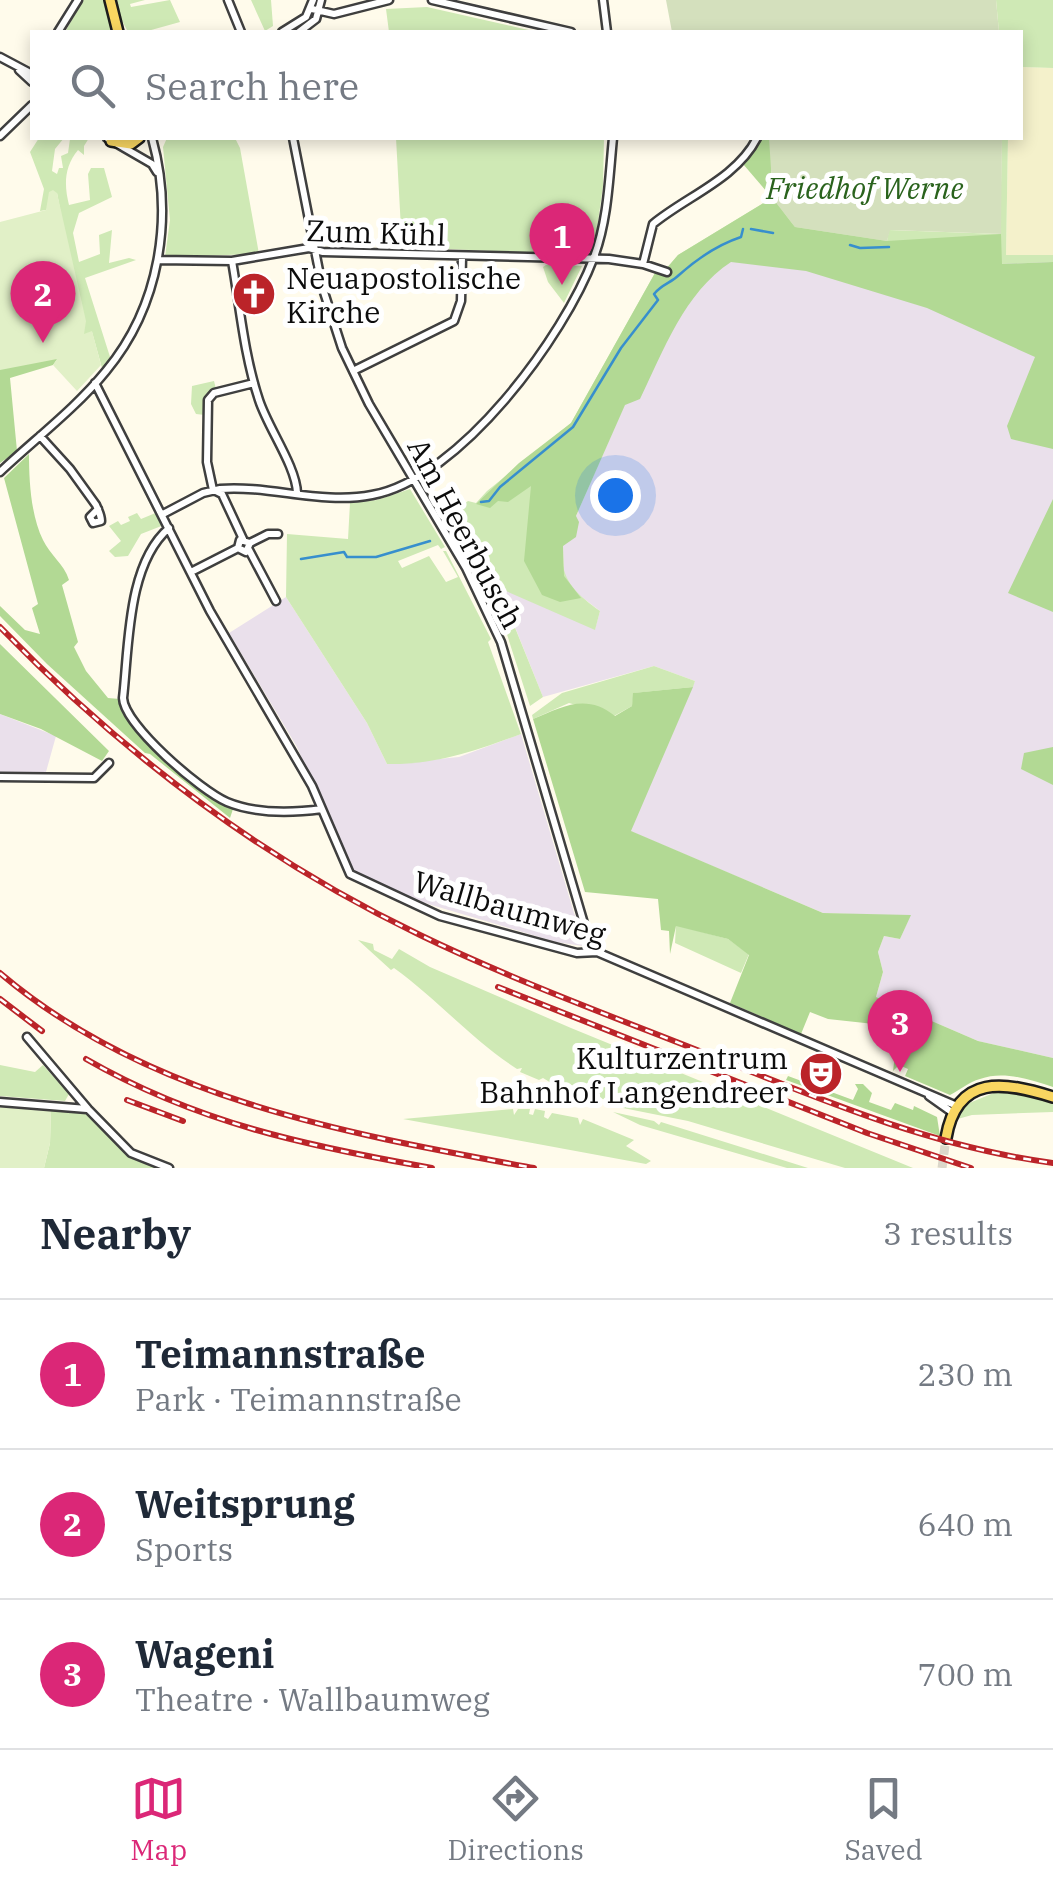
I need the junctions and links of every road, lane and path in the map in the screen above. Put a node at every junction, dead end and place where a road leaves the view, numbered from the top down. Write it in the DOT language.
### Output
graph roads {
  1 [pos="78,0"];
  2 [pos="110,0"];
  3 [pos="228,0"];
  4 [pos="321,0"];
  5 [pos="390,0"];
  6 [pos="432,0"];
  7 [pos="603,0"];
  8 [pos="359,4"];
  9 [pos="315,6"];
  10 [pos="59,30"];
  11 [pos="118,30"];
  12 [pos="240,30"];
  13 [pos="285,30"];
  14 [pos="301,30"];
  15 [pos="562,30"];
  16 [pos="608,30"];
  17 [pos="0,57"];
  18 [pos="30,77"];
  19 [pos="30,110"];
  20 [pos="0,136"];
  21 [pos="109,140"];
  22 [pos="136,140"];
  23 [pos="153,140"];
  24 [pos="160,140"];
  25 [pos="293,140"];
  26 [pos="612,140"];
  27 [pos="755,140"];
  28 [pos="157,156"];
  29 [pos="160,178"];
  30 [pos="315,250"];
  31 [pos="462,257"];
  32 [pos="158,260"];
  33 [pos="593,260"];
  34 [pos="232,261"];
  35 [pos="643,264"];
  36 [pos="666,272"];
  37 [pos="353,371"];
  38 [pos="95,383"];
  39 [pos="254,383"];
  40 [pos="40,436"];
  41 [pos="0,472"];
  42 [pos="413,479"];
  43 [pos="213,490"];
  44 [pos="297,493"];
  45 [pos="98,509"];
  46 [pos="163,514"];
  47 [pos="170,528"];
  48 [pos="278,534"];
  49 [pos="247,544"];
  50 [pos="191,572"];
  51 [pos="276,601"];
  52 [pos="109,764"];
  53 [pos="0,778"];
  54 [pos="322,809"];
  55 [pos="597,952"];
  56 [pos="27,1037"];
  57 [pos="1053,1097"];
  58 [pos="0,1102"];
  59 [pos="88,1109"];
  60 [pos="955,1110"];
  61 [pos="946,1138"];
  62 [pos="169,1168"];
  1 -- 10 [label="street"];
  2 -- 11 [label="main road"];
  3 -- 12 [label="street"];
  4 -- 9 [label="street"];
  5 -- 8 [label="street"];
  6 -- 15 [label="street"];
  7 -- 16 [label="street"];
  8 -- 9 [label="street"];
  9 -- 13 [label="street"];
  9 -- 14 [label="street"];
  17 -- 18 [label="street"];
  19 -- 20 [label="street"];
  21 -- 22 [label="main road"];
  21 -- 29 [label="street"];
  23 -- 28 [label="street"];
  24 -- 28 [label="street"];
  25 -- 30 [label="street, Am Heerbusch"];
  26 -- 33 [label="street"];
  27 -- 35 [label="street"];
  28 -- 29 [label="street"];
  29 -- 32 [label="street"];
  30 -- 31 [label="street, Zum Kühl"];
  30 -- 34 [label="street, Zum Kühl"];
  30 -- 37 [label="street, Am Heerbusch"];
  31 -- 33 [label="street, Zum Kühl"];
  31 -- 37 [label="street"];
  32 -- 34 [label="street, Zum Kühl"];
  32 -- 38 [label="street"];
  33 -- 35 [label="street, Zum Kühl"];
  33 -- 42 [label="street"];
  34 -- 39 [label="street"];
  35 -- 36 [label="street, Zum Kühl"];
  37 -- 42 [label="street, Am Heerbusch"];
  38 -- 40 [label="street"];
  38 -- 46 [label="street, Wallbaumweg"];
  39 -- 43 [label="street"];
  39 -- 44 [label="street"];
  40 -- 41 [label="street"];
  40 -- 45 [label="street"];
  42 -- 44 [label="street"];
  42 -- 55 [label="street, Am Heerbusch"];
  43 -- 44 [label="street"];
  43 -- 46 [label="street"];
  43 -- 49 [label="street"];
  46 -- 47 [label="street, Wallbaumweg"];
  47 -- 50 [label="street, Wallbaumweg"];
  47 -- 54 [label="street"];
  48 -- 49 [label="street"];
  49 -- 50 [label="street"];
  49 -- 51 [label="street"];
  50 -- 54 [label="street, Wallbaumweg"];
  52 -- 53 [label="street"];
  54 -- 55 [label="street, Wallbaumweg"];
  55 -- 60 [label="street, Wallbaumweg"];
  56 -- 59 [label="street"];
  57 -- 60 [label="main road"];
  58 -- 59 [label="street"];
  59 -- 62 [label="street"];
  60 -- 61 [label="main road"];
}
